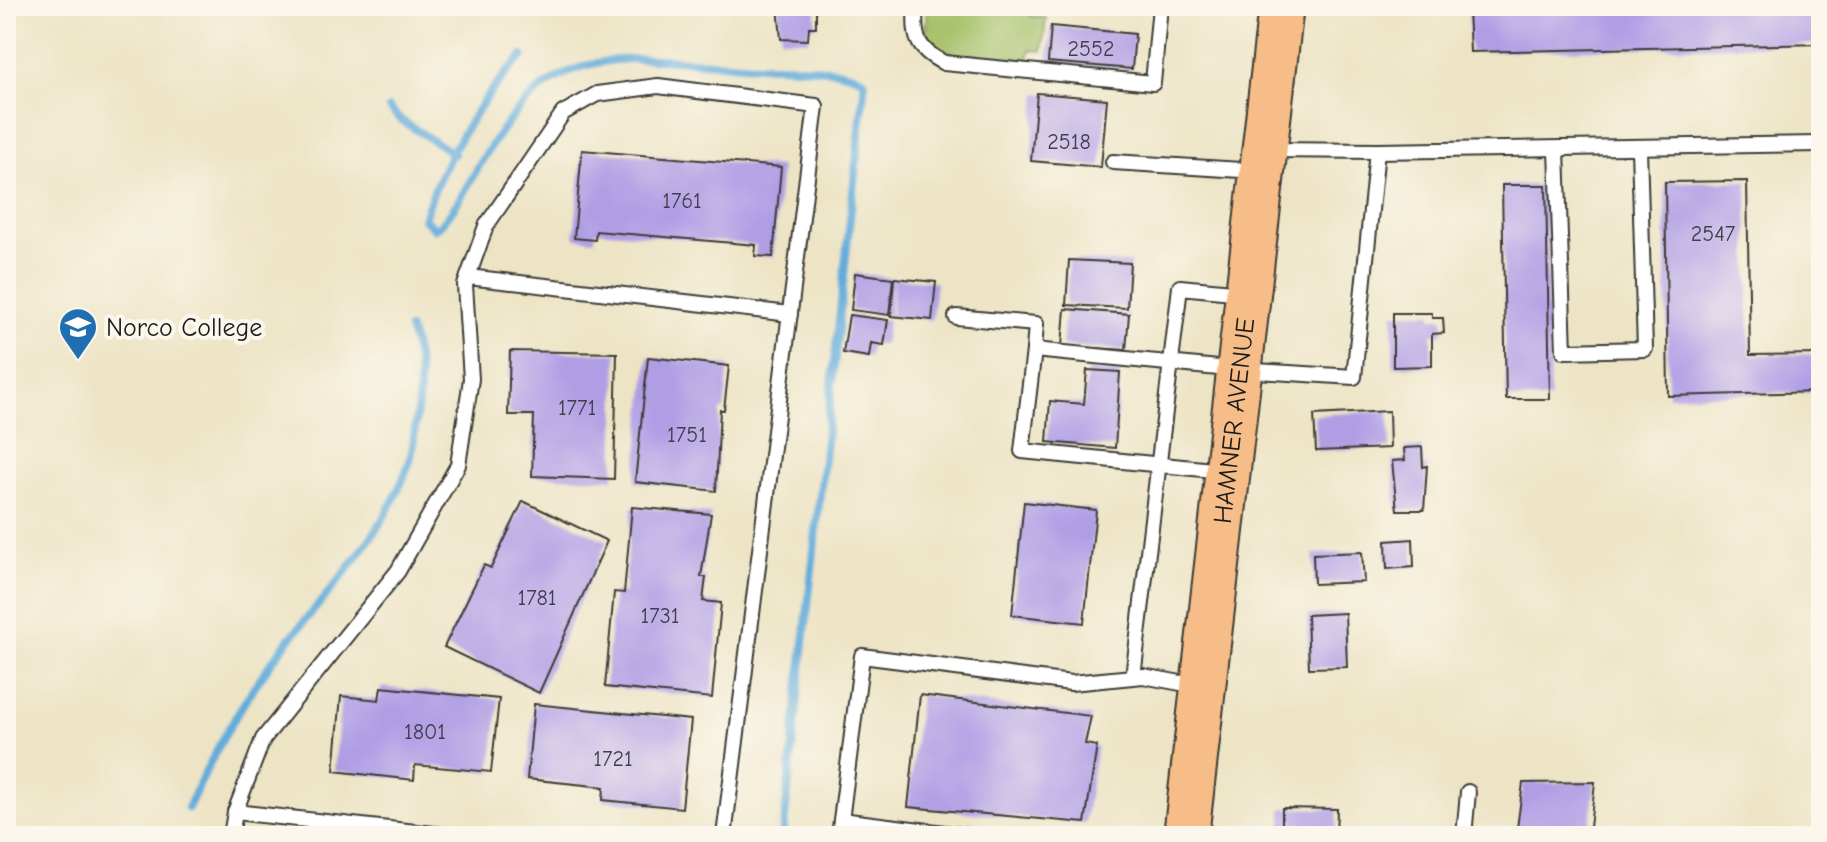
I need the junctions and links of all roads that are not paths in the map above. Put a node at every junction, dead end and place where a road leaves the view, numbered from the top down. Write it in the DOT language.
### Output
graph roads {
  1 [pos="916,6"];
  2 [pos="1160,6"];
  3 [pos="1281,6"];
  4 [pos="1821,144"];
  5 [pos="1639,148"];
  6 [pos="1557,150"];
  7 [pos="1377,151"];
  8 [pos="1263,160"];
  9 [pos="1113,162"];
  10 [pos="468,277"];
  11 [pos="1248,293"];
  12 [pos="790,314"];
  13 [pos="956,317"];
  14 [pos="1034,350"];
  15 [pos="1169,363"];
  16 [pos="1239,370"];
  17 [pos="1157,464"];
  18 [pos="1228,471"];
  19 [pos="1133,677"];
  20 [pos="1203,687"];
  21 [pos="1468,792"];
  22 [pos="235,812"];
  23 [pos="841,820"];
  24 [pos="231,836"];
  25 [pos="452,836"];
  26 [pos="724,836"];
  27 [pos="839,836"];
  28 [pos="968,836"];
  29 [pos="1186,836"];
  30 [pos="1464,836"];
  1 -- 2 [label="lane"];
  3 -- 8 [label="main road, HAMNER AVENUE"];
  4 -- 5 [label="lane"];
  5 -- 6 [label="lane"];
  5 -- 6 [label="lane"];
  6 -- 7 [label="lane"];
  7 -- 8 [label="lane"];
  7 -- 16 [label="lane"];
  8 -- 9 [label="lane"];
  8 -- 11 [label="main road, HAMNER AVENUE"];
  10 -- 12 [label="lane"];
  10 -- 12 [label="lane"];
  10 -- 22 [label="lane"];
  11 -- 15 [label="lane"];
  11 -- 16 [label="main road, HAMNER AVENUE"];
  12 -- 26 [label="lane"];
  13 -- 14 [label="lane"];
  14 -- 15 [label="lane"];
  14 -- 17 [label="lane"];
  15 -- 16 [label="lane"];
  15 -- 17 [label="lane"];
  16 -- 18 [label="main road, HAMNER AVENUE"];
  17 -- 18 [label="lane"];
  17 -- 19 [label="lane"];
  18 -- 20 [label="main road, HAMNER AVENUE"];
  19 -- 20 [label="lane"];
  19 -- 23 [label="lane"];
  20 -- 29 [label="main road, HAMNER AVENUE"];
  21 -- 30 [label="lane"];
  22 -- 24 [label="lane"];
  22 -- 25 [label="lane"];
  23 -- 27 [label="lane"];
  23 -- 28 [label="lane"];
}
